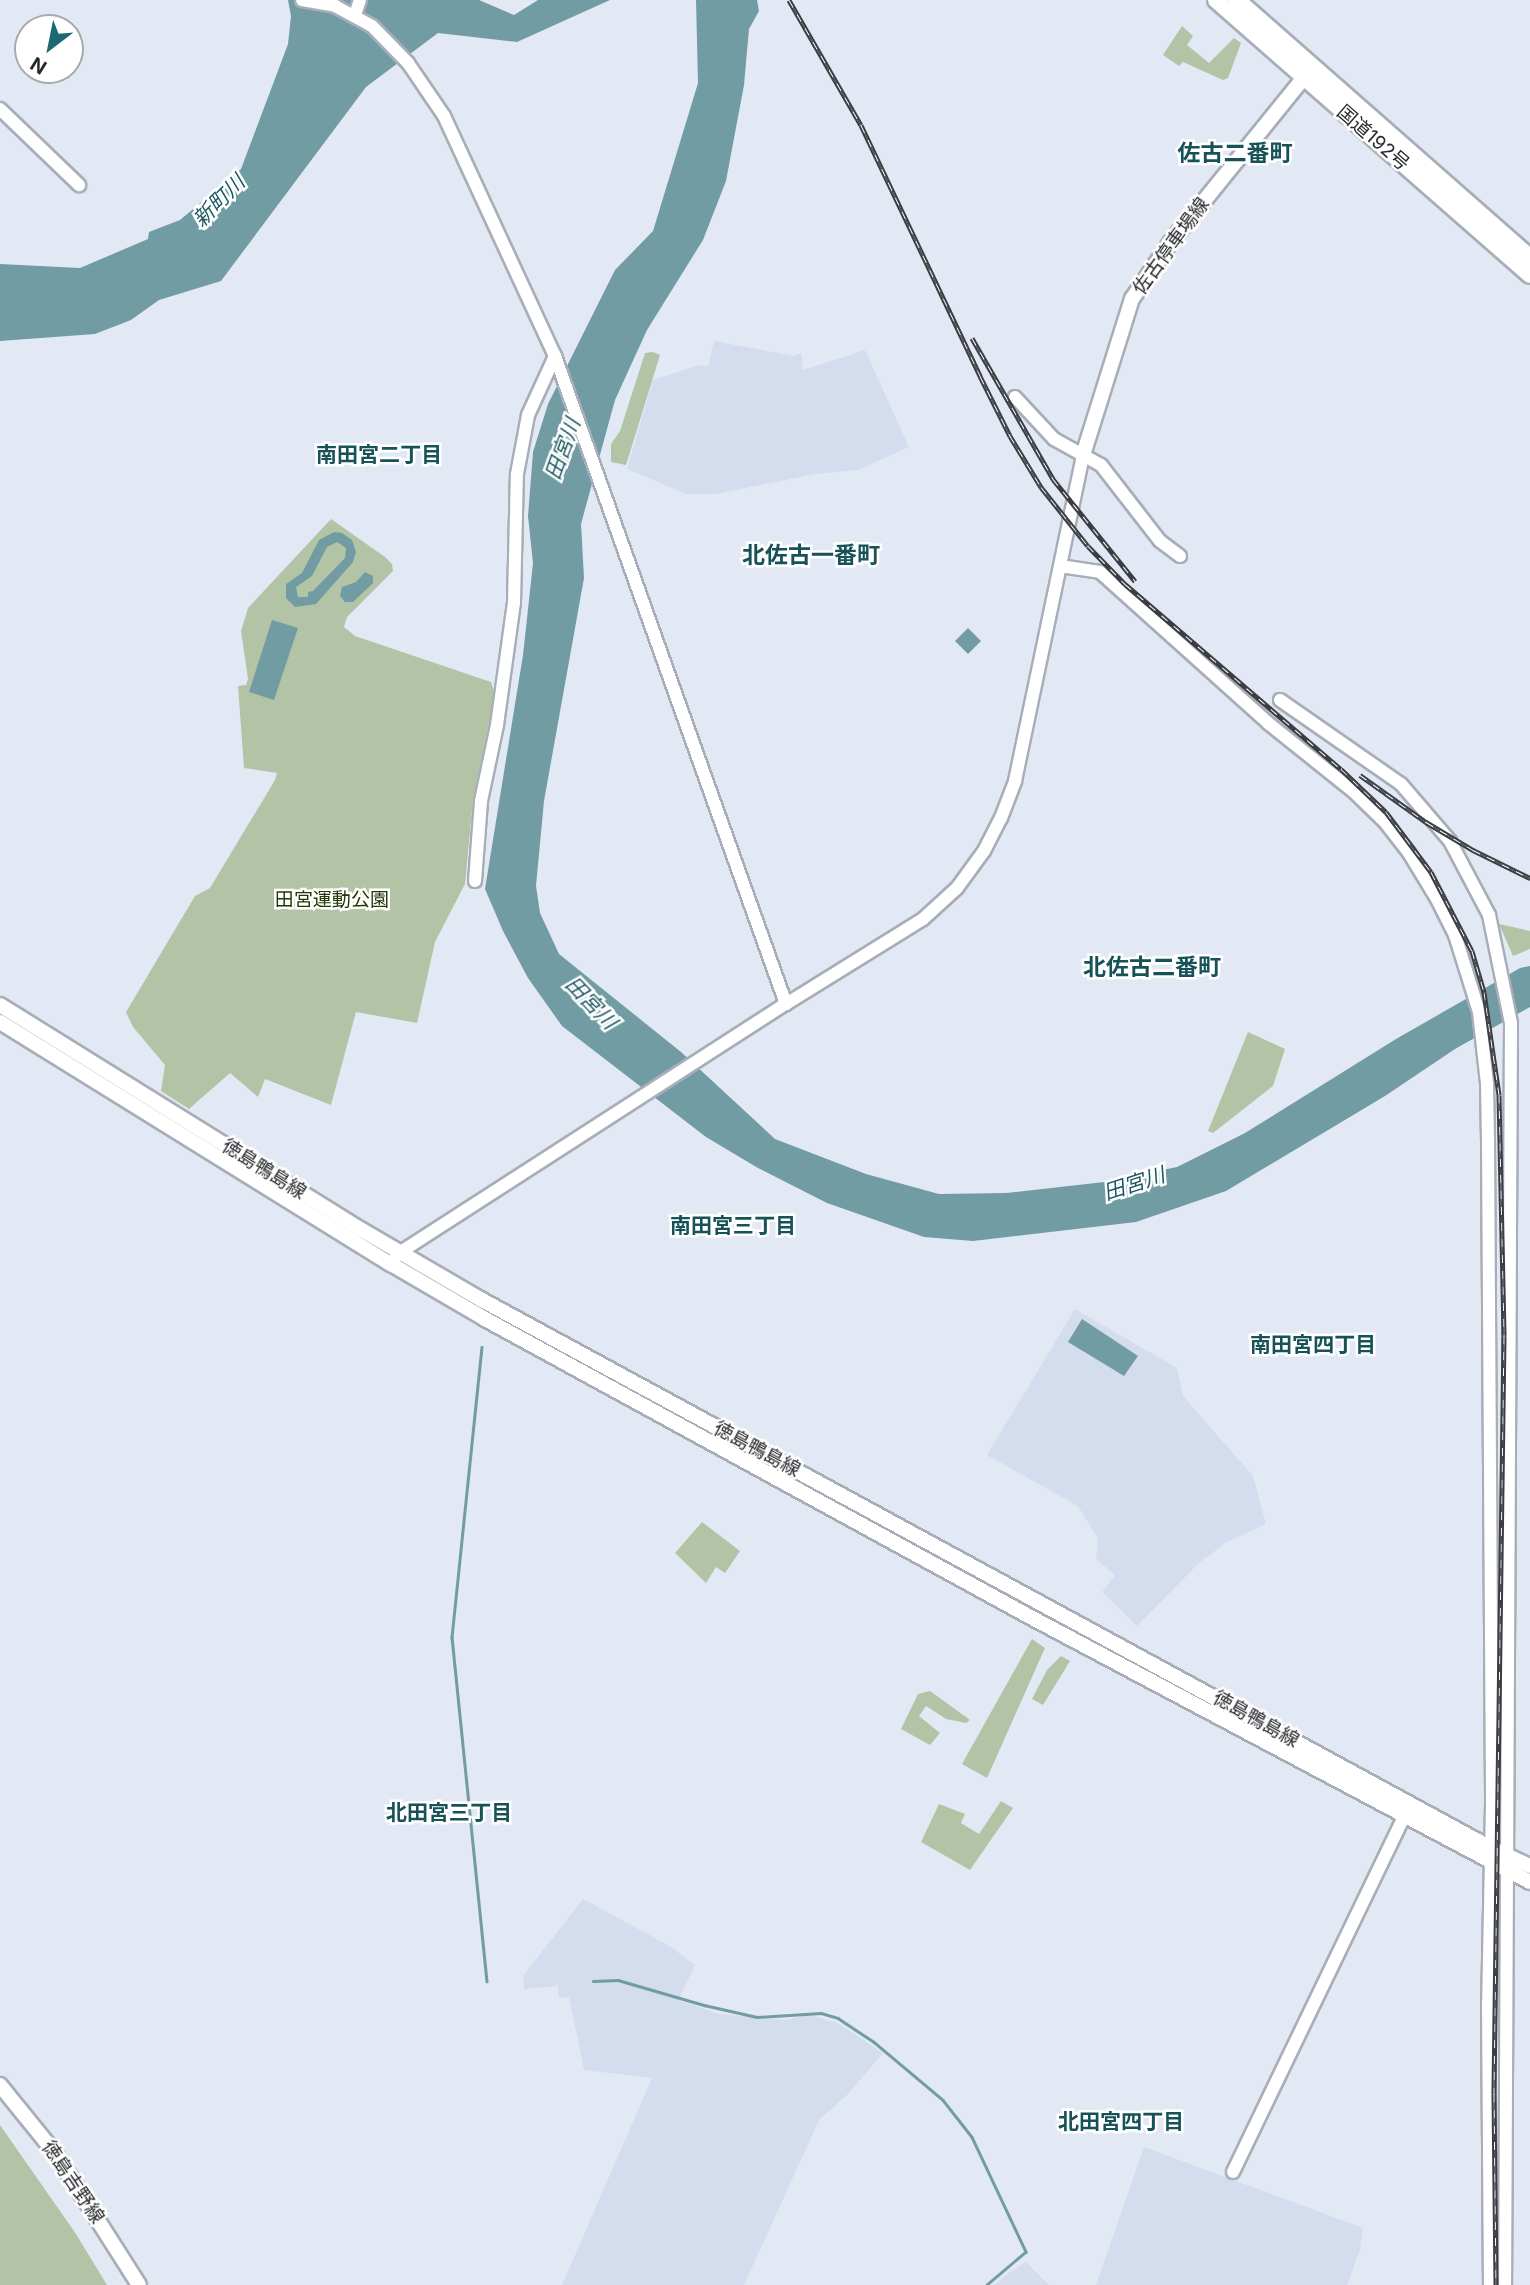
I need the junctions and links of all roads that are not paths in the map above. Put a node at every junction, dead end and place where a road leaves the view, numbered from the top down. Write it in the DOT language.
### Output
graph roads {
  1 [pos="302,0"];
  2 [pos="360,0"];
  3 [pos="1216,0"];
  4 [pos="1237,0"];
  5 [pos="355,15"];
  6 [pos="1308,72"];
  7 [pos="0,109"];
  8 [pos="79,185"];
  9 [pos="1530,257"];
  10 [pos="1530,275"];
  11 [pos="555,356"];
  12 [pos="1015,397"];
  13 [pos="1083,455"];
  14 [pos="1180,556"];
  15 [pos="1060,566"];
  16 [pos="1280,700"];
  17 [pos="475,881"];
  18 [pos="786,1004"];
  19 [pos="0,1005"];
  20 [pos="0,1022"];
  21 [pos="395,1258"];
  22 [pos="1408,1809"];
  23 [pos="1491,1855"];
  24 [pos="1509,1856"];
  25 [pos="1530,1866"];
  26 [pos="1508,1871"];
  27 [pos="1530,1882"];
  28 [pos="0,2085"];
  29 [pos="1233,2172"];
  30 [pos="139,2285"];
  31 [pos="1490,2285"];
  32 [pos="1505,2285"];
  1 -- 5 [label="street"];
  2 -- 5 [label="street"];
  3 -- 6 [label="highway, 国道192号"];
  4 -- 6 [label="highway, 国道192号"];
  5 -- 11 [label="street"];
  6 -- 9 [label="highway, 国道192号"];
  6 -- 10 [label="highway, 国道192号"];
  6 -- 13 [label="main road, 佐古停車場線"];
  7 -- 8 [label="street"];
  11 -- 17 [label="street"];
  11 -- 18 [label="street"];
  12 -- 13 [label="street"];
  13 -- 14 [label="street"];
  13 -- 15 [label="street"];
  15 -- 18 [label="street"];
  15 -- 23 [label="street"];
  16 -- 24 [label="street"];
  18 -- 21 [label="street"];
  19 -- 21 [label="main road, 徳島鴨島線"];
  20 -- 21 [label="main road, 徳島鴨島線"];
  21 -- 22 [label="main road, 徳島鴨島線"];
  22 -- 23 [label="main road, 徳島鴨島線"];
  22 -- 29 [label="street"];
  23 -- 24 [label="main road, 徳島鴨島線"];
  23 -- 26 [label="main road, 徳島鴨島線"];
  23 -- 31 [label="street"];
  24 -- 25 [label="main road, 徳島鴨島線"];
  24 -- 26 [label="street"];
  26 -- 27 [label="main road, 徳島鴨島線"];
  26 -- 32 [label="street"];
  28 -- 30 [label="main road, 徳島吉野線"];
}
